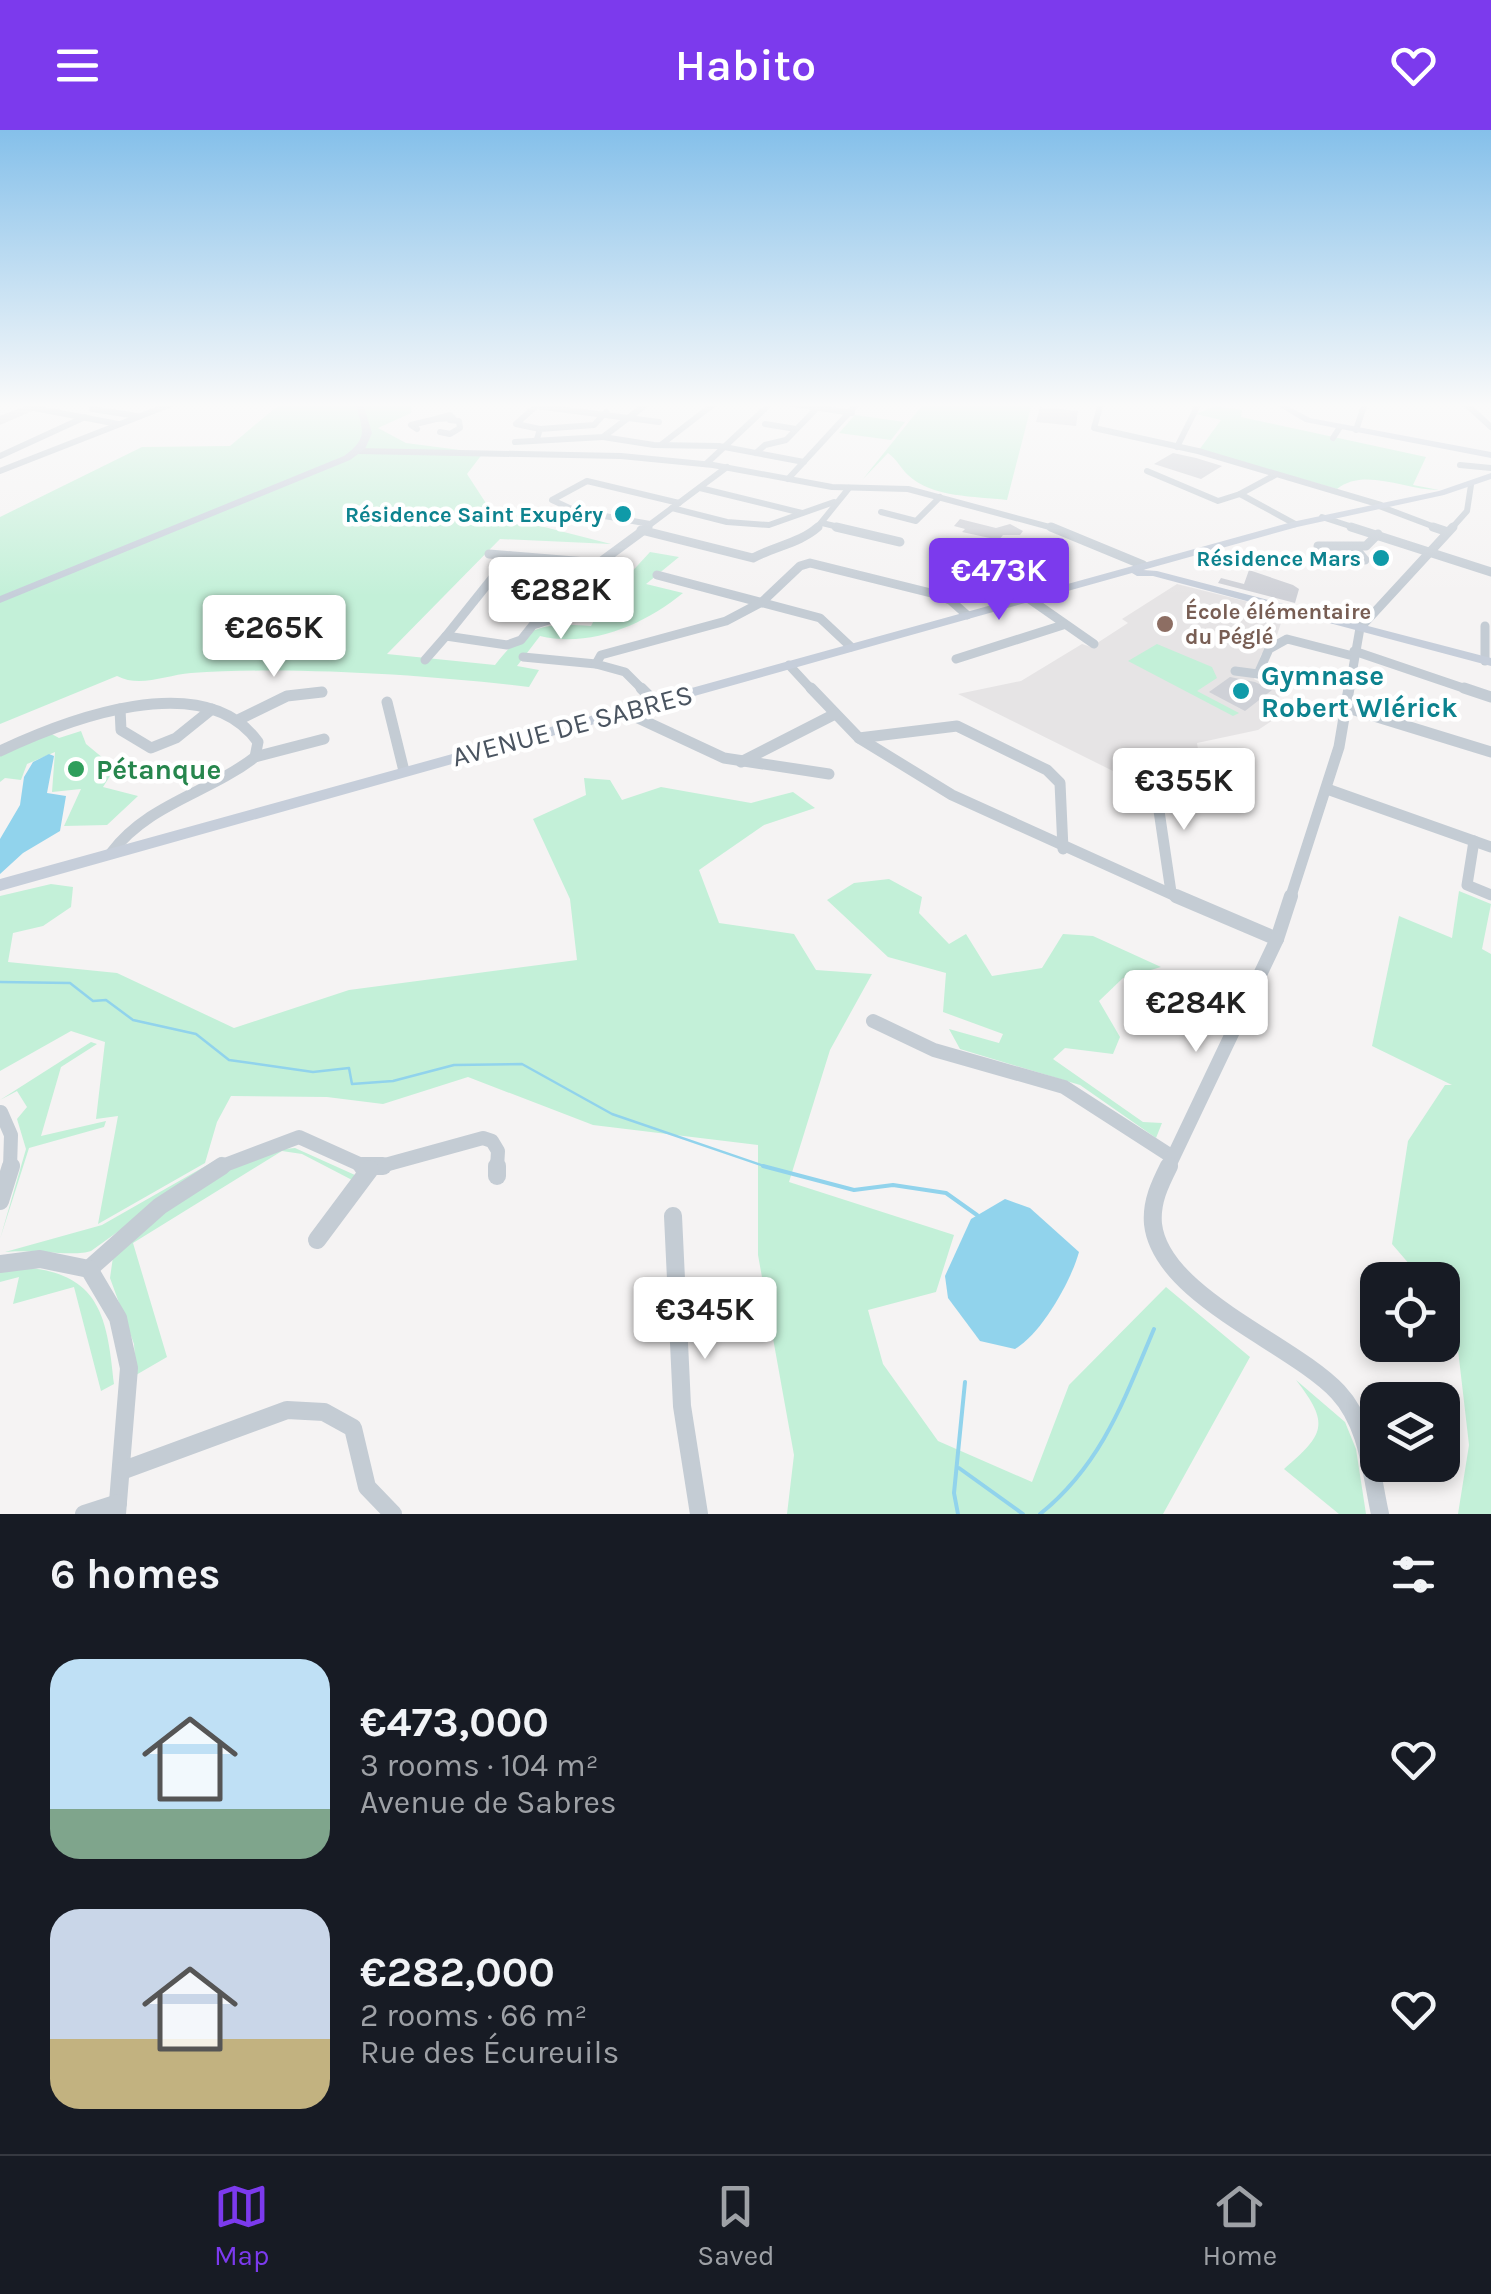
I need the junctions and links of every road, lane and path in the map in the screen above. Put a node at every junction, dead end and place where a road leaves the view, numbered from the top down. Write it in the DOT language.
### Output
graph roads {
  1 [pos="322,468"];
  2 [pos="727,468"];
  3 [pos="796,468"];
  4 [pos="1250,468"];
  5 [pos="1146,472"];
  6 [pos="1275,475"];
  7 [pos="1491,476"];
  8 [pos="790,477"];
  9 [pos="1471,485"];
  10 [pos="700,488"];
  11 [pos="848,488"];
  12 [pos="1240,494"];
  13 [pos="940,497"];
  14 [pos="834,502"];
  15 [pos="1380,505"];
  16 [pos="676,506"];
  17 [pos="802,512"];
  18 [pos="1322,518"];
  19 [pos="822,523"];
  20 [pos="650,524"];
  21 [pos="1294,524"];
  22 [pos="642,530"];
  23 [pos="1446,531"];
  24 [pos="868,534"];
  25 [pos="1378,534"];
  26 [pos="900,542"];
  27 [pos="1354,546"];
  28 [pos="1427,549"];
  29 [pos="489,554"];
  30 [pos="510,556"];
  31 [pos="599,563"];
  32 [pos="1148,569"];
  33 [pos="1491,572"];
  34 [pos="658,574"];
  35 [pos="1028,598"];
  36 [pos="0,600"];
  37 [pos="762,602"];
  38 [pos="967,615"];
  39 [pos="1063,625"];
  40 [pos="1484,626"];
  41 [pos="1360,628"];
  42 [pos="446,636"];
  43 [pos="1094,644"];
  44 [pos="851,647"];
  45 [pos="1354,654"];
  46 [pos="523,657"];
  47 [pos="956,659"];
  48 [pos="426,660"];
  49 [pos="1488,662"];
  50 [pos="596,664"];
  51 [pos="789,665"];
  52 [pos="1236,670"];
  53 [pos="322,692"];
  54 [pos="1491,696"];
  55 [pos="386,702"];
  56 [pos="655,702"];
  57 [pos="1348,708"];
  58 [pos="120,709"];
  59 [pos="212,710"];
  60 [pos="623,711"];
  61 [pos="835,714"];
  62 [pos="240,718"];
  63 [pos="859,738"];
  64 [pos="324,740"];
  65 [pos="0,751"];
  66 [pos="1491,752"];
  67 [pos="255,758"];
  68 [pos="740,762"];
  69 [pos="404,771"];
  70 [pos="830,774"];
  71 [pos="1150,785"];
  72 [pos="1327,789"];
  73 [pos="1474,841"];
  74 [pos="1491,844"];
  75 [pos="1063,848"];
  76 [pos="111,853"];
  77 [pos="0,885"];
  78 [pos="1171,892"];
  79 [pos="1482,893"];
  80 [pos="1277,939"];
  81 [pos="873,1021"];
  82 [pos="0,1112"];
  83 [pos="1171,1156"];
  84 [pos="370,1170"];
  85 [pos="498,1176"];
  86 [pos="0,1201"];
  87 [pos="673,1216"];
  88 [pos="317,1240"];
  89 [pos="0,1264"];
  90 [pos="89,1269"];
  91 [pos="124,1470"];
  92 [pos="117,1509"];
  93 [pos="84,1514"];
  94 [pos="394,1514"];
  95 [pos="698,1514"];
  96 [pos="1380,1514"];
  1 -- 36 [label="main road"];
  2 -- 8 [label="street"];
  2 -- 10 [label="street"];
  3 -- 8 [label="street"];
  4 -- 6 [label="street"];
  5 -- 12 [label="street"];
  6 -- 12 [label="street"];
  6 -- 15 [label="street"];
  7 -- 9 [label="main road"];
  8 -- 11 [label="street"];
  9 -- 15 [label="main road"];
  9 -- 23 [label="street"];
  10 -- 16 [label="street"];
  10 -- 17 [label="street"];
  11 -- 13 [label="street"];
  11 -- 14 [label="street"];
  12 -- 21 [label="street"];
  13 -- 24 [label="street"];
  13 -- 32 [label="street"];
  14 -- 17 [label="street"];
  14 -- 19 [label="street"];
  15 -- 18 [label="main road"];
  15 -- 23 [label="street"];
  16 -- 17 [label="street"];
  16 -- 20 [label="street"];
  16 -- 20 [label="street"];
  18 -- 21 [label="main road"];
  18 -- 25 [label="street"];
  19 -- 22 [label="street"];
  19 -- 24 [label="street"];
  20 -- 22 [label="street"];
  21 -- 32 [label="main road"];
  22 -- 31 [label="street"];
  23 -- 28 [label="street"];
  24 -- 26 [label="street"];
  25 -- 27 [label="street"];
  25 -- 28 [label="street"];
  27 -- 27 [label="street"];
  28 -- 33 [label="street"];
  28 -- 41 [label="street"];
  29 -- 30 [label="street"];
  30 -- 31 [label="street"];
  30 -- 42 [label="street"];
  31 -- 42 [label="street"];
  32 -- 35 [label="main road, AVENUE DE SABRES"];
  32 -- 41 [label="main road"];
  34 -- 37 [label="street"];
  35 -- 38 [label="main road, AVENUE DE SABRES"];
  35 -- 39 [label="street"];
  37 -- 38 [label="street"];
  37 -- 44 [label="street"];
  37 -- 50 [label="street"];
  38 -- 44 [label="main road, AVENUE DE SABRES"];
  39 -- 43 [label="street"];
  39 -- 47 [label="street"];
  40 -- 49 [label="street"];
  41 -- 45 [label="street"];
  41 -- 49 [label="main road"];
  42 -- 48 [label="street"];
  44 -- 51 [label="main road, AVENUE DE SABRES"];
  45 -- 52 [label="street"];
  45 -- 54 [label="street"];
  45 -- 57 [label="street"];
  46 -- 50 [label="street"];
  50 -- 56 [label="street"];
  51 -- 56 [label="main road, AVENUE DE SABRES"];
  51 -- 61 [label="street"];
  53 -- 62 [label="street"];
  55 -- 69 [label="street"];
  56 -- 60 [label="main road, AVENUE DE SABRES"];
  57 -- 66 [label="street"];
  57 -- 72 [label="street"];
  58 -- 59 [label="street"];
  58 -- 59 [label="street"];
  58 -- 65 [label="street"];
  59 -- 62 [label="street"];
  60 -- 68 [label="street"];
  60 -- 69 [label="main road, AVENUE DE SABRES"];
  61 -- 63 [label="street"];
  61 -- 68 [label="street"];
  62 -- 67 [label="street"];
  63 -- 75 [label="street"];
  63 -- 75 [label="street"];
  64 -- 67 [label="street"];
  67 -- 76 [label="street"];
  68 -- 70 [label="street"];
  69 -- 76 [label="main road, AVENUE DE SABRES"];
  71 -- 78 [label="street"];
  72 -- 73 [label="street"];
  72 -- 80 [label="street"];
  73 -- 74 [label="street"];
  73 -- 79 [label="street"];
  75 -- 78 [label="street"];
  76 -- 77 [label="main road, AVENUE DE SABRES"];
  78 -- 80 [label="street"];
  80 -- 83 [label="street"];
  81 -- 83 [label="street"];
  82 -- 86 [label="street"];
  83 -- 96 [label="street"];
  84 -- 85 [label="street"];
  84 -- 88 [label="street"];
  84 -- 90 [label="street"];
  87 -- 95 [label="street"];
  89 -- 90 [label="street"];
  90 -- 91 [label="street"];
  91 -- 92 [label="street"];
  91 -- 94 [label="street"];
  92 -- 93 [label="street"];
}
